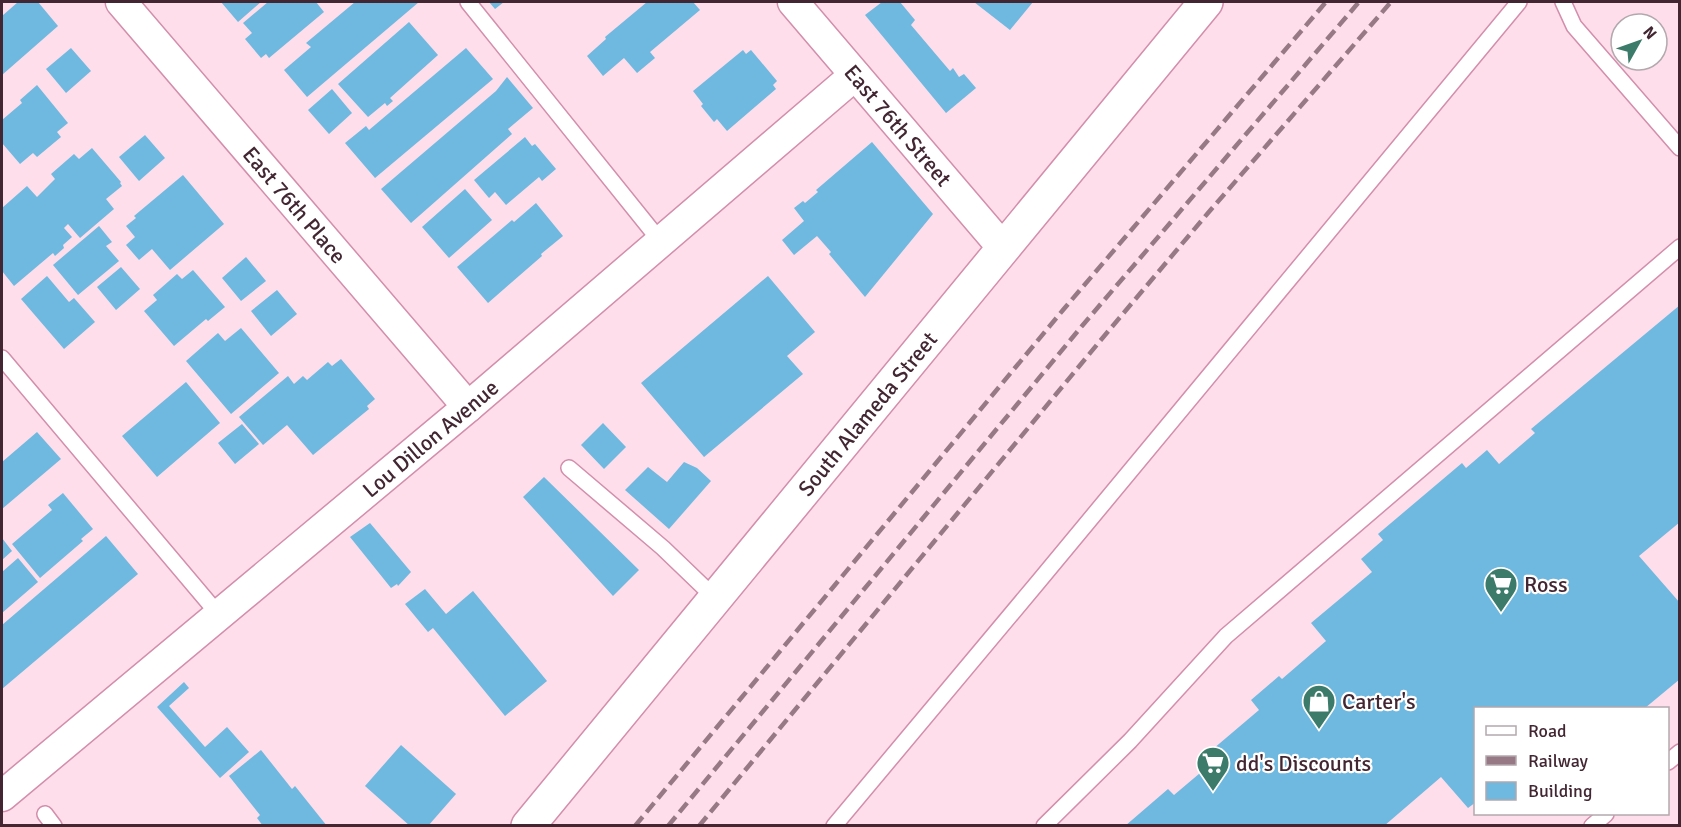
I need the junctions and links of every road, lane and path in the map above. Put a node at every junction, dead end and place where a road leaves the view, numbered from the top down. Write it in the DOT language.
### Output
graph roads {
  1 [pos="121,2"];
  2 [pos="468,2"];
  3 [pos="793,2"];
  4 [pos="1519,2"];
  5 [pos="1563,2"];
  6 [pos="1202,3"];
  7 [pos="855,75"];
  8 [pos="1680,148"];
  9 [pos="661,242"];
  10 [pos="1680,247"];
  11 [pos="1003,248"];
  12 [pos="2,358"];
  13 [pos="468,407"];
  14 [pos="569,468"];
  15 [pos="715,598"];
  16 [pos="219,615"];
  17 [pos="2,796"];
  18 [pos="1604,815"];
  19 [pos="534,823"];
  20 [pos="834,825"];
  21 [pos="1044,825"];
  22 [pos="1592,825"];
  1 -- 13 [label="street, East 76th Place"];
  2 -- 9 [label="lane"];
  3 -- 7 [label="street, East 76th Street"];
  4 -- 20 [label="lane"];
  5 -- 8 [label="lane"];
  6 -- 11 [label="main road, South Alameda Street"];
  7 -- 9 [label="street, Lou Dillon Avenue"];
  7 -- 11 [label="street, East 76th Street"];
  9 -- 13 [label="street, Lou Dillon Avenue"];
  10 -- 21 [label="lane"];
  11 -- 15 [label="main road, South Alameda Street"];
  12 -- 16 [label="lane"];
  13 -- 16 [label="street, Lou Dillon Avenue"];
  14 -- 15 [label="lane"];
  15 -- 19 [label="main road, South Alameda Street"];
  16 -- 17 [label="street, Lou Dillon Avenue"];
  18 -- 22 [label="lane"];
}
